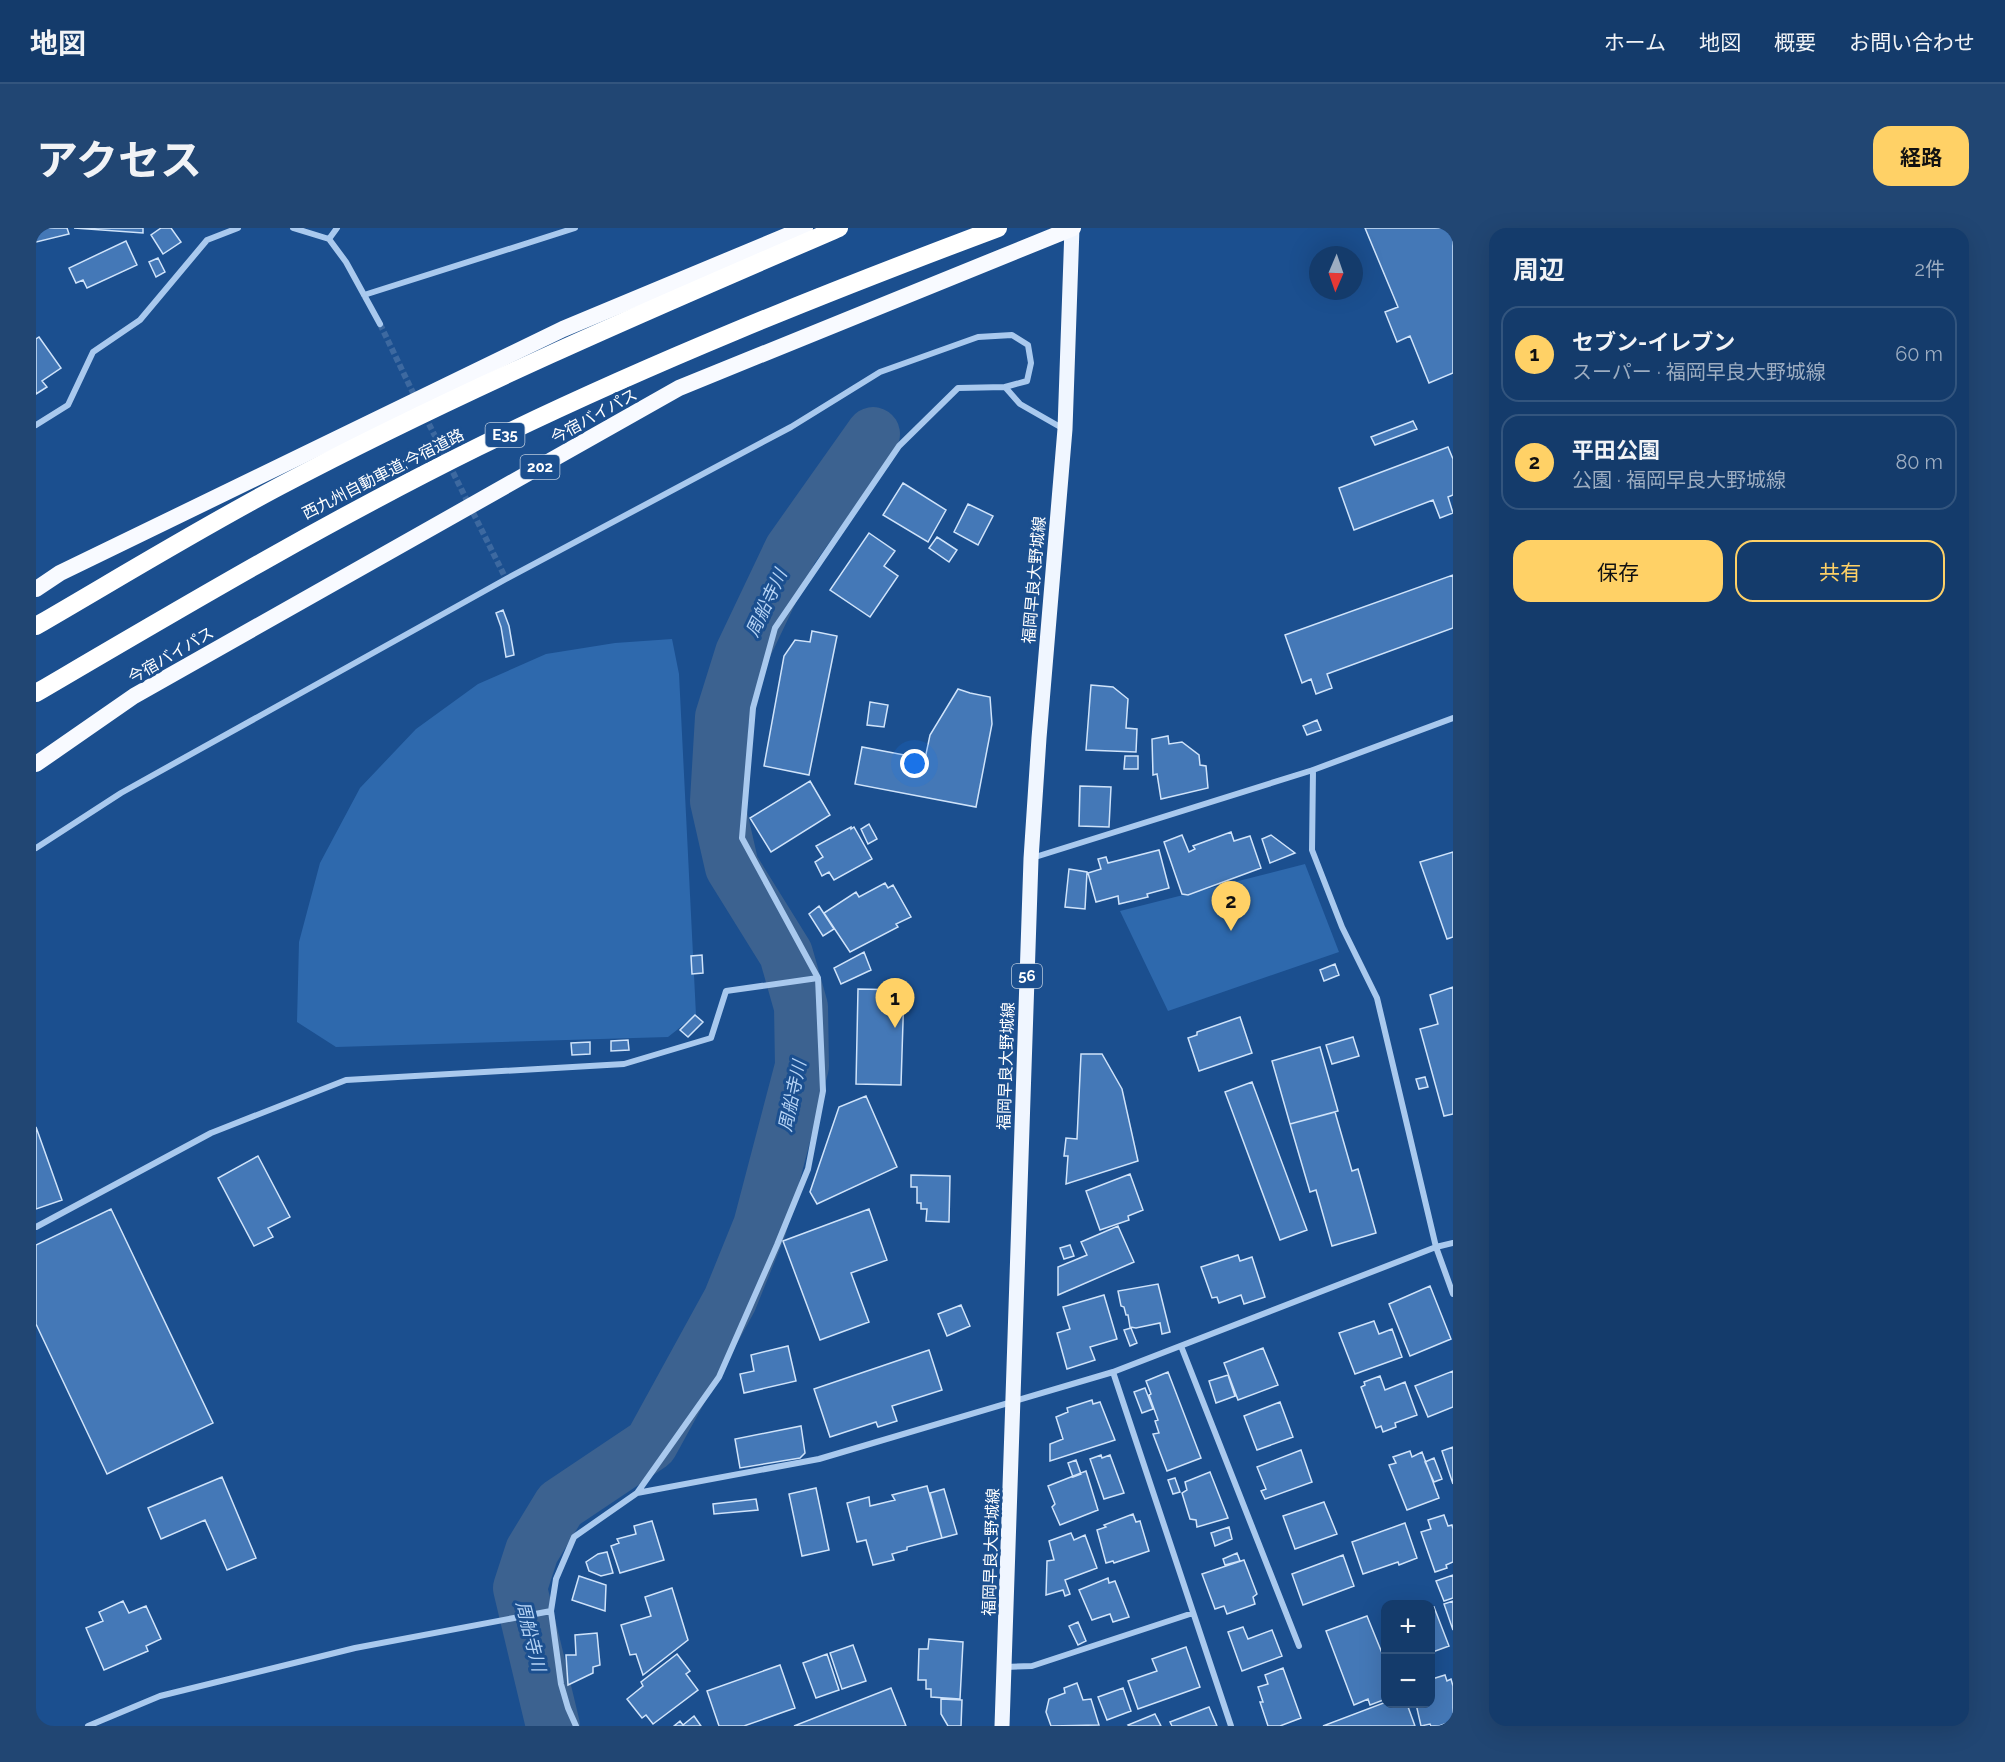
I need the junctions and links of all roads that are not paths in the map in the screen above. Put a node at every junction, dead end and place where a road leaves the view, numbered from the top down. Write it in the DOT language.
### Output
graph roads {
  1 [pos="238,228"];
  2 [pos="293,228"];
  3 [pos="337,228"];
  4 [pos="575,228"];
  5 [pos="805,228"];
  6 [pos="839,228"];
  7 [pos="998,228"];
  8 [pos="1073,228"];
  9 [pos="329,238"];
  10 [pos="364,295"];
  11 [pos="380,324"];
  12 [pos="1005,387"];
  13 [pos="36,425"];
  14 [pos="1065,429"];
  15 [pos="36,589"];
  16 [pos="36,626"];
  17 [pos="36,693"];
  18 [pos="1453,718"];
  19 [pos="36,764"];
  20 [pos="1313,770"];
  21 [pos="36,848"];
  22 [pos="1031,859"];
  23 [pos="818,978"];
  24 [pos="36,1227"];
  25 [pos="1453,1243"];
  26 [pos="1436,1247"];
  27 [pos="1453,1294"];
  28 [pos="1181,1346"];
  29 [pos="1113,1372"];
  30 [pos="1013,1402"];
  31 [pos="637,1492"];
  32 [pos="551,1611"];
  33 [pos="1193,1613"];
  34 [pos="1299,1646"];
  35 [pos="1005,1667"];
  36 [pos="88,1726"];
  37 [pos="576,1726"];
  38 [pos="1002,1726"];
  39 [pos="1232,1726"];
  1 -- 13 [label="street"];
  2 -- 9 [label="street"];
  3 -- 9 [label="street"];
  4 -- 10 [label="street"];
  5 -- 15 [label="highway"];
  6 -- 16 [label="highway, bridge"];
  7 -- 17 [label="highway, 西九州自動車道;今宿道路 / E35, bridge"];
  8 -- 14 [label="main road, 福岡早良大野城線 / 56"];
  8 -- 19 [label="highway, 今宿バイパス / 202"];
  9 -- 10 [label="street"];
  10 -- 11 [label="street"];
  12 -- 14 [label="street"];
  12 -- 21 [label="street"];
  12 -- 23 [label="street"];
  14 -- 22 [label="main road, 福岡早良大野城線 / 56"];
  18 -- 20 [label="street"];
  20 -- 22 [label="street"];
  20 -- 26 [label="street"];
  22 -- 30 [label="main road, 福岡早良大野城線 / 56"];
  23 -- 24 [label="street"];
  23 -- 31 [label="street"];
  25 -- 26 [label="street"];
  26 -- 27 [label="street"];
  26 -- 28 [label="street"];
  28 -- 29 [label="street"];
  28 -- 34 [label="street"];
  29 -- 30 [label="street"];
  29 -- 33 [label="street"];
  30 -- 31 [label="street"];
  30 -- 35 [label="main road, 福岡早良大野城線 / 56"];
  31 -- 32 [label="street"];
  32 -- 36 [label="street"];
  32 -- 37 [label="street"];
  33 -- 35 [label="street"];
  33 -- 39 [label="street"];
  35 -- 38 [label="main road, 福岡早良大野城線 / 56"];
}
